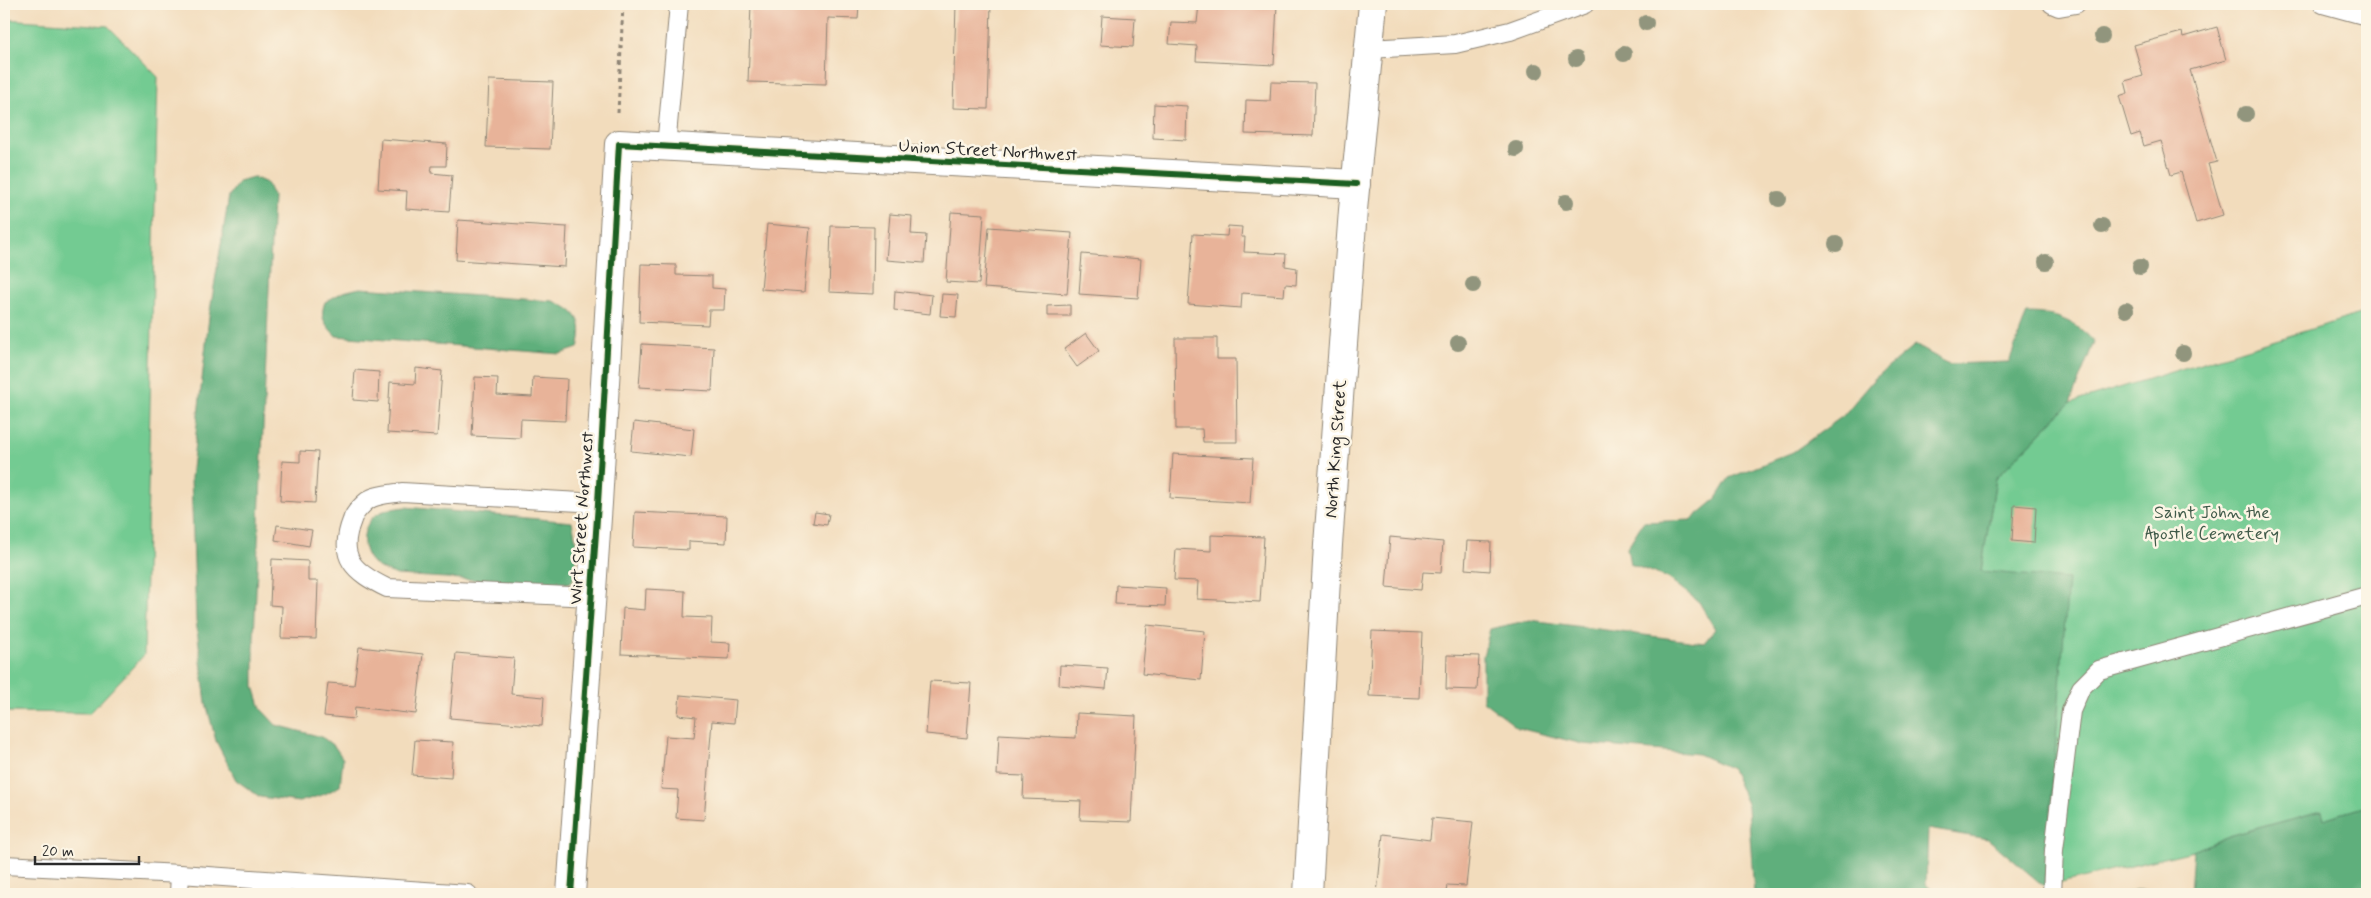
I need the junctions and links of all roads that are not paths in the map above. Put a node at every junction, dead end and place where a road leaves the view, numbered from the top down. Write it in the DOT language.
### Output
graph roads {
  1 [pos="679,4"];
  2 [pos="1373,4"];
  3 [pos="1585,4"];
  4 [pos="2052,4"];
  5 [pos="2076,4"];
  6 [pos="2323,4"];
  7 [pos="2367,16"];
  8 [pos="1369,49"];
  9 [pos="619,144"];
  10 [pos="666,147"];
  11 [pos="1356,184"];
  12 [pos="598,503"];
  13 [pos="2367,596"];
  14 [pos="592,597"];
  15 [pos="4,865"];
  16 [pos="180,874"];
  17 [pos="288,888"];
  18 [pos="179,894"];
  19 [pos="468,894"];
  20 [pos="571,894"];
  21 [pos="1308,894"];
  22 [pos="2052,894"];
  1 -- 10 [label="lane"];
  2 -- 8 [label="street, North King Street"];
  3 -- 8 [label="lane"];
  4 -- 5 [label="lane"];
  6 -- 7 [label="lane"];
  8 -- 11 [label="street, North King Street"];
  9 -- 10 [label="street, Union Street Northwest"];
  9 -- 12 [label="street, Wirt Street Northwest"];
  10 -- 11 [label="street, Union Street Northwest"];
  11 -- 21 [label="street, North King Street"];
  12 -- 14 [label="street, Wirt Street Northwest"];
  12 -- 14 [label="lane"];
  13 -- 22 [label="lane"];
  14 -- 20 [label="street, Wirt Street Northwest"];
  15 -- 16 [label="lane"];
  16 -- 17 [label="lane"];
  16 -- 18 [label="lane"];
  17 -- 19 [label="lane"];
}
